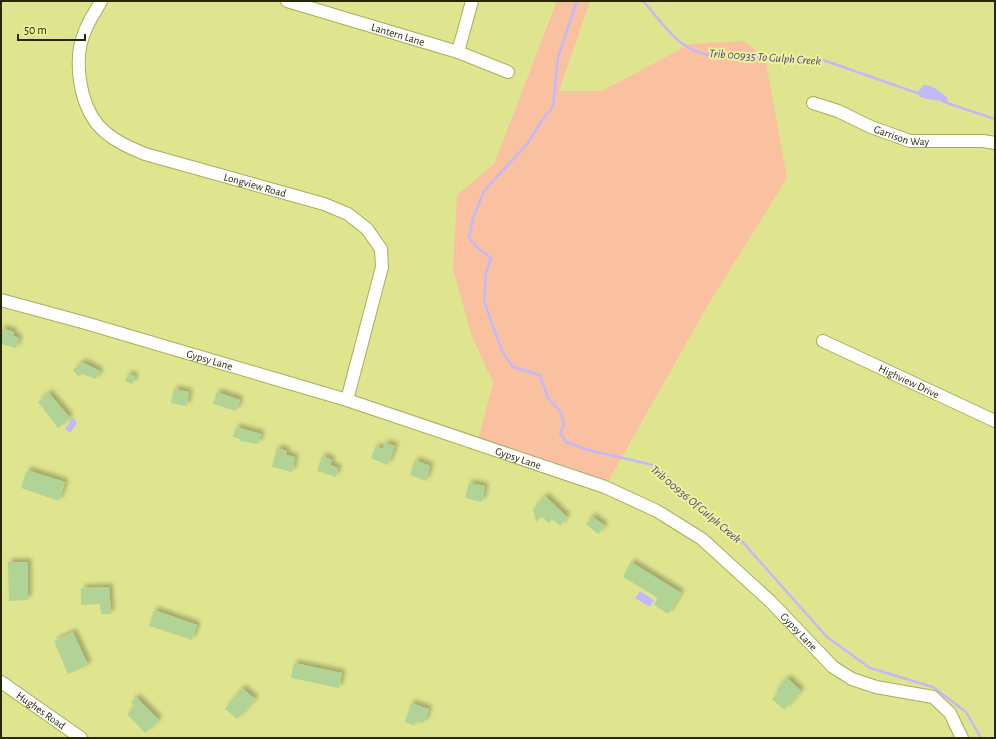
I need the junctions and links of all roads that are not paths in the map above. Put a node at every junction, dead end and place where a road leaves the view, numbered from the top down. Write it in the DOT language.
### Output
graph roads {
  1 [pos="102,1"];
  2 [pos="287,1"];
  3 [pos="472,1"];
  4 [pos="458,52"];
  5 [pos="508,72"];
  6 [pos="813,103"];
  7 [pos="995,143"];
  8 [pos="1,300"];
  9 [pos="823,341"];
  10 [pos="347,400"];
  11 [pos="995,421"];
  12 [pos="1,682"];
  13 [pos="81,738"];
  14 [pos="962,738"];
  1 -- 10 [label="street, Longview Road"];
  2 -- 4 [label="street, Lantern Lane"];
  3 -- 4 [label="street"];
  4 -- 5 [label="street, Lantern Lane"];
  6 -- 7 [label="street, Garrison Way"];
  8 -- 10 [label="street, Gypsy Lane"];
  9 -- 11 [label="street, Highview Drive"];
  10 -- 14 [label="street, Gypsy Lane"];
  12 -- 13 [label="street, Hughes Road"];
}
